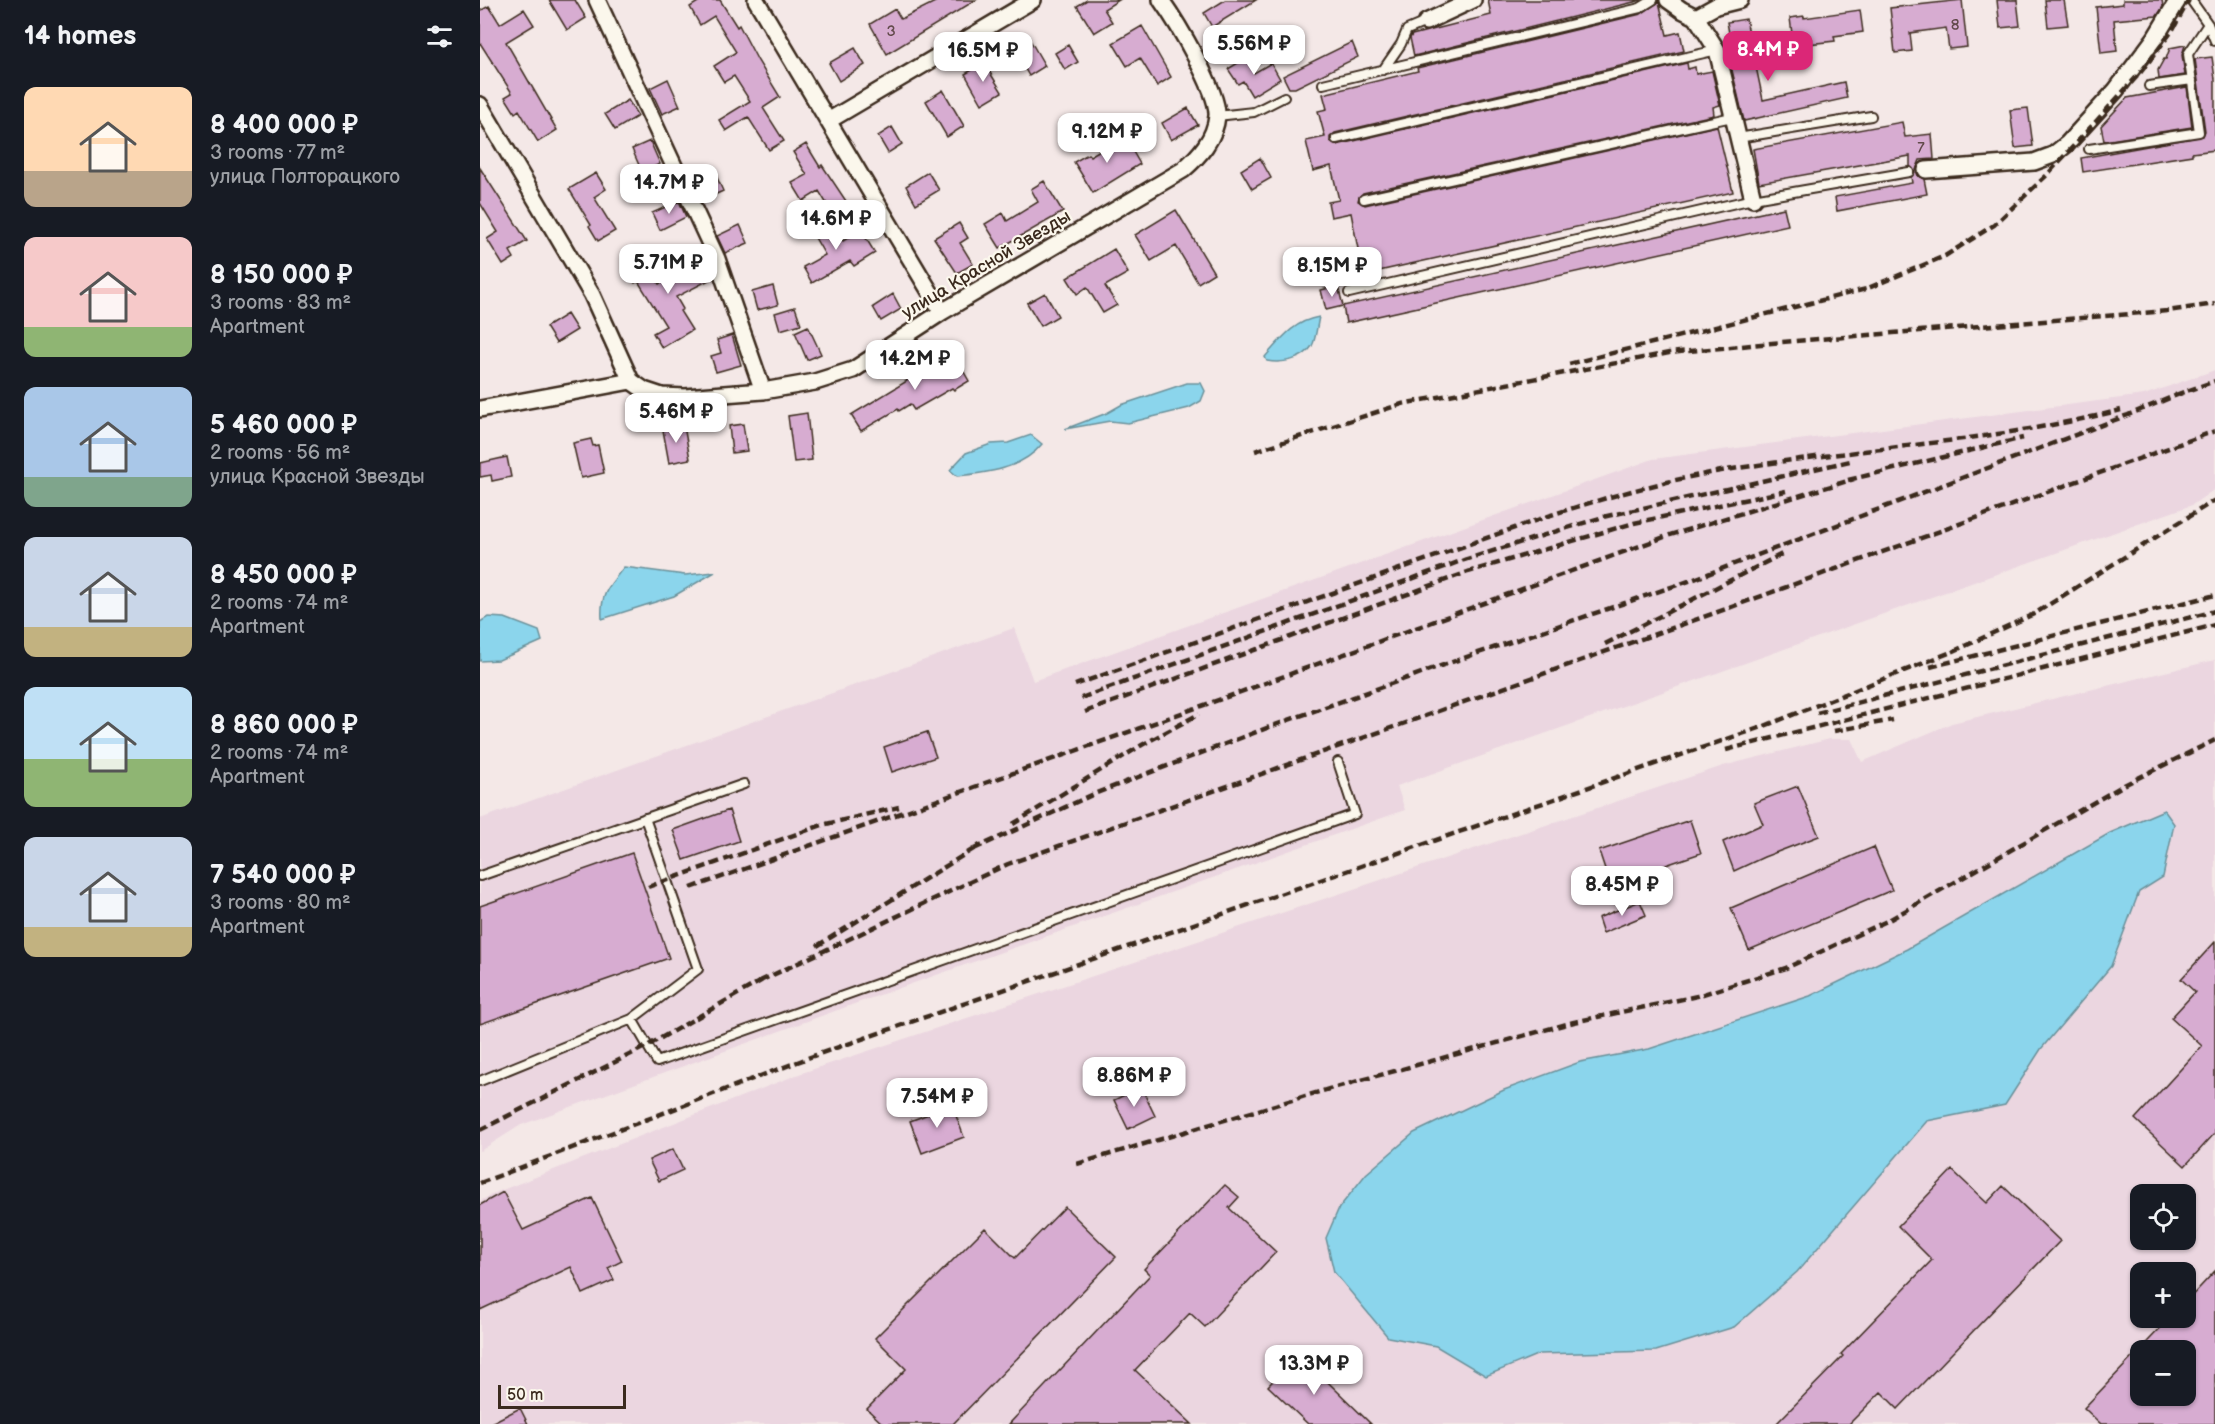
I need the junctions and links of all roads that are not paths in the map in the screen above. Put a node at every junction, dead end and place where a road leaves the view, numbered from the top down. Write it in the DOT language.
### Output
graph roads {
  1 [pos="597,0"];
  2 [pos="756,0"];
  3 [pos="1033,0"];
  4 [pos="1161,0"];
  5 [pos="1473,0"];
  6 [pos="1653,0"];
  7 [pos="1668,0"];
  8 [pos="1740,0"];
  9 [pos="2178,0"];
  10 [pos="2191,0"];
  11 [pos="1696,16"];
  12 [pos="1426,22"];
  13 [pos="2208,24"];
  14 [pos="2215,41"];
  15 [pos="1717,50"];
  16 [pos="1383,70"];
  17 [pos="2192,80"];
  18 [pos="1323,84"];
  19 [pos="2149,86"];
  20 [pos="1284,97"];
  21 [pos="480,105"];
  22 [pos="1217,116"];
  23 [pos="1872,116"];
  24 [pos="1732,117"];
  25 [pos="828,121"];
  26 [pos="1738,138"];
  27 [pos="1336,139"];
  28 [pos="2089,149"];
  29 [pos="1926,170"];
  30 [pos="1909,172"];
  31 [pos="1364,199"];
  32 [pos="1753,199"];
  33 [pos="1349,293"];
  34 [pos="942,312"];
  35 [pos="630,381"];
  36 [pos="763,391"];
  37 [pos="480,410"];
  38 [pos="1338,762"];
  39 [pos="744,784"];
  40 [pos="645,818"];
  41 [pos="480,876"];
  42 [pos="632,1019"];
  43 [pos="480,1081"];
  1 -- 36 [label="street"];
  2 -- 25 [label="street"];
  3 -- 25 [label="street"];
  4 -- 22 [label="street"];
  5 -- 12 [label="street"];
  6 -- 16 [label="lane"];
  7 -- 11 [label="street"];
  8 -- 11 [label="street"];
  9 -- 29 [label="street"];
  10 -- 13 [label="lane"];
  11 -- 15 [label="street"];
  12 -- 16 [label="lane"];
  13 -- 14 [label="lane"];
  13 -- 17 [label="lane"];
  15 -- 24 [label="street"];
  15 -- 27 [label="lane"];
  16 -- 18 [label="lane"];
  17 -- 19 [label="lane"];
  17 -- 28 [label="lane"];
  20 -- 22 [label="lane"];
  21 -- 35 [label="street"];
  22 -- 34 [label="street, улица Красной Звезды"];
  23 -- 26 [label="lane"];
  24 -- 26 [label="street"];
  24 -- 31 [label="lane"];
  25 -- 34 [label="street"];
  26 -- 32 [label="street"];
  30 -- 32 [label="lane"];
  32 -- 33 [label="lane"];
  34 -- 36 [label="street, улица Красной Звезды"];
  35 -- 36 [label="street, улица Красной Звезды"];
  35 -- 37 [label="street"];
  38 -- 42 [label="lane"];
  39 -- 40 [label="lane"];
  40 -- 41 [label="lane"];
  40 -- 42 [label="lane"];
  42 -- 43 [label="lane"];
}
